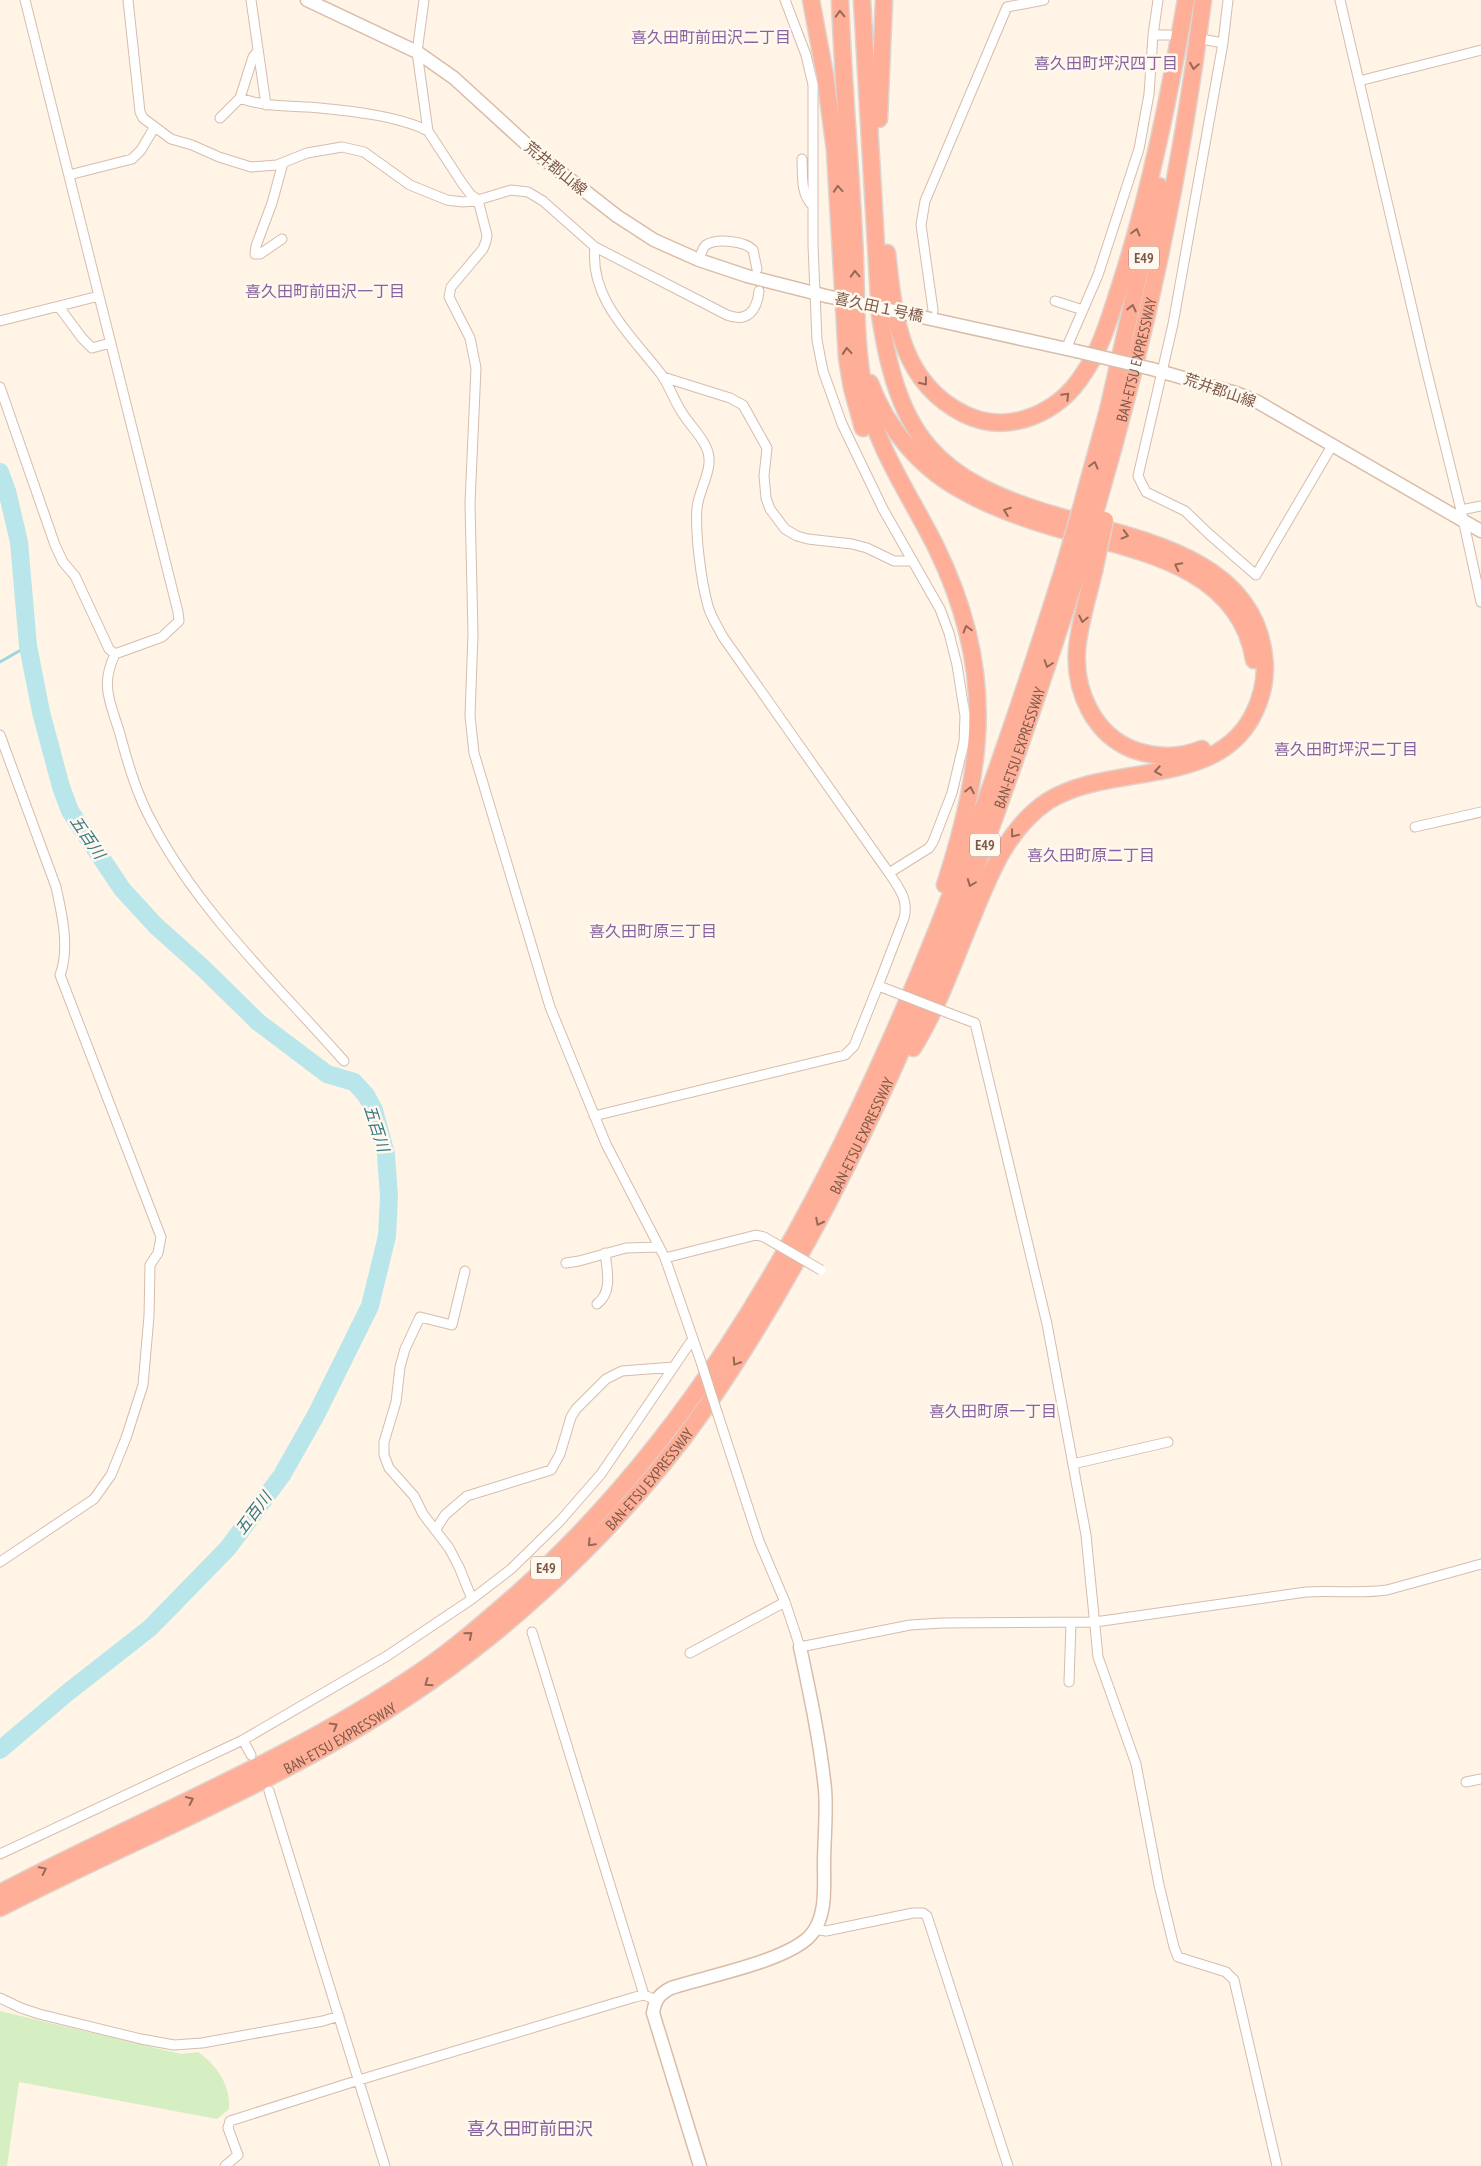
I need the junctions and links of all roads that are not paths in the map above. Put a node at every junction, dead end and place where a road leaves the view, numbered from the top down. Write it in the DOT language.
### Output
graph roads {
  1 [pos="25,0"];
  2 [pos="128,0"];
  3 [pos="251,0"];
  4 [pos="307,0"];
  5 [pos="424,0"];
  6 [pos="785,0"];
  7 [pos="811,0"];
  8 [pos="822,0"];
  9 [pos="840,0"];
  10 [pos="862,0"];
  11 [pos="872,0"];
  12 [pos="884,0"];
  13 [pos="1044,0"];
  14 [pos="1158,0"];
  15 [pos="1187,0"];
  16 [pos="1203,0"];
  17 [pos="1228,0"];
  18 [pos="1340,0"];
  19 [pos="1153,34"];
  20 [pos="1169,35"];
  21 [pos="1208,40"];
  22 [pos="1223,42"];
  23 [pos="1481,50"];
  24 [pos="258,52"];
  25 [pos="417,52"];
  26 [pos="1360,81"];
  27 [pos="240,98"];
  28 [pos="266,105"];
  29 [pos="220,118"];
  30 [pos="879,119"];
  31 [pos="154,128"];
  32 [pos="428,131"];
  33 [pos="802,159"];
  34 [pos="283,163"];
  35 [pos="850,168"];
  36 [pos="69,175"];
  37 [pos="478,200"];
  38 [pos="813,206"];
  39 [pos="282,239"];
  40 [pos="594,247"];
  41 [pos="887,253"];
  42 [pos="698,260"];
  43 [pos="757,269"];
  44 [pos="758,291"];
  45 [pos="821,294"];
  46 [pos="99,296"];
  47 [pos="1055,301"];
  48 [pos="59,308"];
  49 [pos="1083,310"];
  50 [pos="931,319"];
  51 [pos="0,322"];
  52 [pos="858,340"];
  53 [pos="110,343"];
  54 [pos="1071,350"];
  55 [pos="1158,371"];
  56 [pos="663,377"];
  57 [pos="0,387"];
  58 [pos="1333,444"];
  59 [pos="1481,506"];
  60 [pos="1028,507"];
  61 [pos="1093,516"];
  62 [pos="1462,516"];
  63 [pos="1481,531"];
  64 [pos="913,561"];
  65 [pos="1080,568"];
  66 [pos="952,584"];
  67 [pos="1481,602"];
  68 [pos="115,654"];
  69 [pos="0,735"];
  70 [pos="1481,812"];
  71 [pos="1415,827"];
  72 [pos="890,873"];
  73 [pos="881,987"];
  74 [pos="892,1036"];
  75 [pos="344,1061"];
  76 [pos="594,1116"];
  77 [pos="872,1116"];
  78 [pos="659,1247"];
  79 [pos="605,1253"];
  80 [pos="665,1258"];
  81 [pos="566,1263"];
  82 [pos="465,1271"];
  83 [pos="823,1271"];
  84 [pos="597,1304"];
  85 [pos="692,1340"];
  86 [pos="674,1367"];
  87 [pos="1168,1442"];
  88 [pos="1073,1464"];
  89 [pos="436,1529"];
  90 [pos="0,1562"];
  91 [pos="1481,1564"];
  92 [pos="472,1599"];
  93 [pos="785,1602"];
  94 [pos="1095,1622"];
  95 [pos="1071,1623"];
  96 [pos="532,1632"];
  97 [pos="800,1647"];
  98 [pos="690,1653"];
  99 [pos="1069,1682"];
  100 [pos="243,1740"];
  101 [pos="251,1755"];
  102 [pos="1481,1779"];
  103 [pos="1466,1782"];
  104 [pos="268,1791"];
  105 [pos="0,1854"];
  106 [pos="0,1892"];
  107 [pos="0,1908"];
  108 [pos="814,1930"];
  109 [pos="0,1998"];
  110 [pos="650,1998"];
  111 [pos="339,2016"];
  112 [pos="359,2080"];
  113 [pos="225,2166"];
  114 [pos="386,2166"];
  115 [pos="700,2166"];
  116 [pos="1008,2166"];
  117 [pos="1277,2166"];
  1 -- 36 [label="street"];
  2 -- 31 [label="street"];
  3 -- 24 [label="street"];
  4 -- 25 [label="main road, 荒井郡山線"];
  5 -- 25 [label="street"];
  6 -- 38 [label="street"];
  66 -- 7 [label="highway, one-way"];
  8 -- 35 [label="highway"];
  35 -- 9 [label="highway, one-way"];
  10 -- 60 [label="highway"];
  11 -- 30 [label="highway"];
  12 -- 30 [label="highway"];
  13 -- 50 [label="street"];
  14 -- 19 [label="street"];
  41 -- 15 [label="highway, one-way"];
  61 -- 15 [label="highway, BAN-ETSU EXPRESSWAY / E49, one-way"];
  16 -- 61 [label="highway, BAN-ETSU EXPRESSWAY / E49, one-way"];
  17 -- 22 [label="street"];
  18 -- 26 [label="street"];
  19 -- 20 [label="street"];
  19 -- 49 [label="street"];
  21 -- 22 [label="street"];
  22 -- 55 [label="street"];
  23 -- 26 [label="street"];
  24 -- 27 [label="street"];
  24 -- 28 [label="street"];
  25 -- 32 [label="street"];
  25 -- 42 [label="main road, 荒井郡山線"];
  26 -- 62 [label="street"];
  27 -- 28 [label="street"];
  27 -- 29 [label="street"];
  28 -- 32 [label="street"];
  30 -- 41 [label="highway"];
  31 -- 34 [label="street"];
  31 -- 36 [label="street"];
  32 -- 37 [label="street"];
  33 -- 38 [label="street"];
  34 -- 37 [label="street"];
  34 -- 39 [label="street"];
  52 -- 35 [label="highway, one-way"];
  36 -- 46 [label="street"];
  37 -- 40 [label="street"];
  37 -- 76 [label="street"];
  38 -- 45 [label="street"];
  40 -- 44 [label="street"];
  40 -- 56 [label="street"];
  41 -- 60 [label="highway"];
  42 -- 43 [label="street"];
  42 -- 45 [label="main road, 荒井郡山線"];
  45 -- 50 [label="main road, 喜久田１号橋, bridge"];
  45 -- 64 [label="street"];
  46 -- 48 [label="street"];
  46 -- 53 [label="street"];
  47 -- 49 [label="street"];
  48 -- 51 [label="street"];
  48 -- 53 [label="street"];
  49 -- 54 [label="street"];
  50 -- 54 [label="main road, 荒井郡山線"];
  65 -- 52 [label="highway, one-way"];
  52 -- 66 [label="highway"];
  53 -- 68 [label="street"];
  54 -- 55 [label="main road, 荒井郡山線, bridge"];
  55 -- 58 [label="main road, 荒井郡山線"];
  55 -- 58 [label="street"];
  56 -- 64 [label="street"];
  56 -- 72 [label="street"];
  57 -- 68 [label="street"];
  58 -- 62 [label="main road, 荒井郡山線"];
  59 -- 62 [label="street"];
  60 -- 77 [label="highway, one-way"];
  61 -- 65 [label="highway, bridge"];
  61 -- 65 [label="highway, BAN-ETSU EXPRESSWAY / E49, bridge"];
  62 -- 63 [label="main road, 荒井郡山線"];
  62 -- 67 [label="street"];
  64 -- 72 [label="street"];
  65 -- 74 [label="highway, BAN-ETSU EXPRESSWAY / E49"];
  65 -- 77 [label="highway, BAN-ETSU EXPRESSWAY / E49, one-way"];
  74 -- 66 [label="highway, one-way"];
  68 -- 75 [label="street"];
  69 -- 90 [label="street"];
  70 -- 71 [label="street"];
  72 -- 73 [label="street"];
  73 -- 76 [label="street"];
  73 -- 88 [label="street, bridge"];
  106 -- 74 [label="highway, BAN-ETSU EXPRESSWAY / E49, one-way"];
  76 -- 78 [label="street"];
  77 -- 107 [label="highway, BAN-ETSU EXPRESSWAY / E49, one-way"];
  78 -- 79 [label="street"];
  78 -- 80 [label="street"];
  79 -- 81 [label="street"];
  79 -- 84 [label="street"];
  80 -- 83 [label="street, bridge"];
  80 -- 85 [label="street"];
  82 -- 89 [label="street"];
  85 -- 86 [label="street"];
  85 -- 93 [label="street, bridge"];
  86 -- 89 [label="street"];
  86 -- 92 [label="street"];
  87 -- 88 [label="street"];
  88 -- 94 [label="street"];
  89 -- 92 [label="street"];
  91 -- 94 [label="street"];
  92 -- 100 [label="street"];
  93 -- 97 [label="street"];
  93 -- 98 [label="street"];
  94 -- 95 [label="street"];
  94 -- 117 [label="street"];
  95 -- 97 [label="street"];
  95 -- 99 [label="street"];
  96 -- 110 [label="street"];
  97 -- 108 [label="main road"];
  100 -- 101 [label="street"];
  100 -- 105 [label="street"];
  102 -- 103 [label="street"];
  104 -- 111 [label="street"];
  108 -- 110 [label="main road"];
  108 -- 116 [label="street"];
  109 -- 111 [label="street"];
  110 -- 112 [label="street"];
  110 -- 115 [label="main road"];
  111 -- 112 [label="street"];
  112 -- 113 [label="street"];
  112 -- 114 [label="street"];
}
